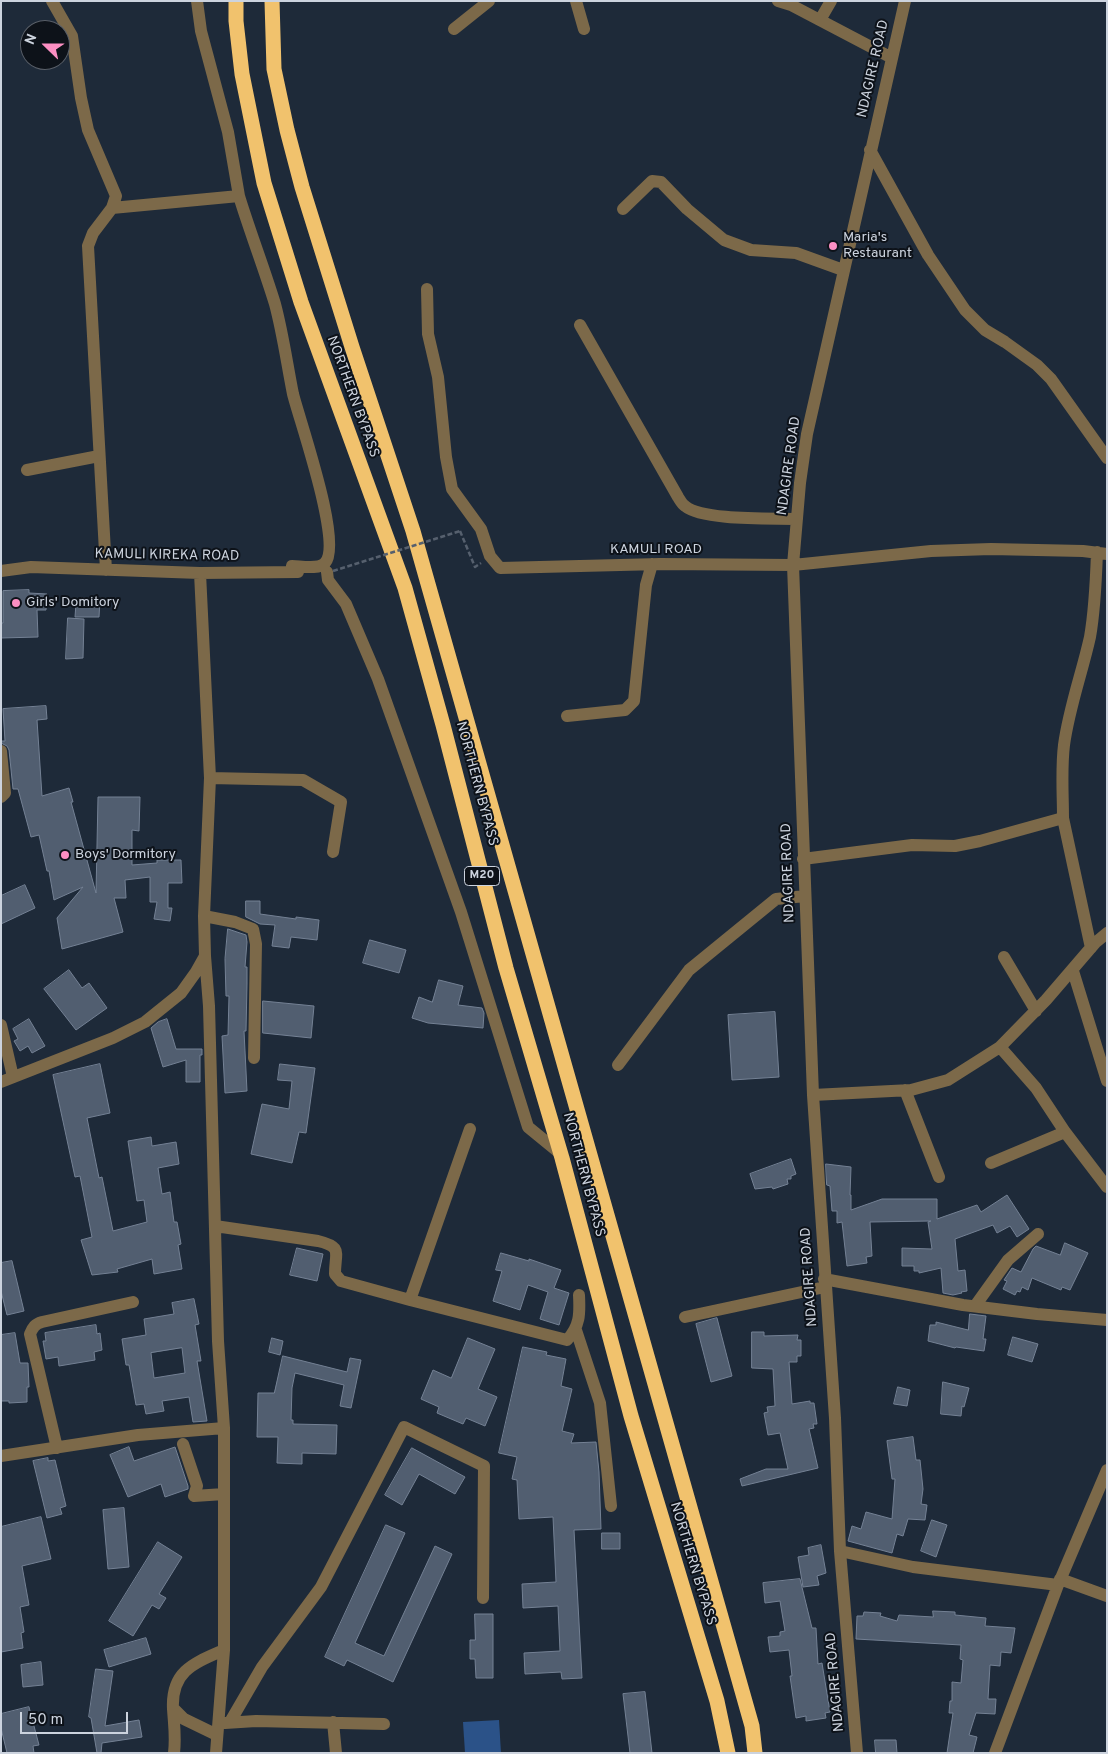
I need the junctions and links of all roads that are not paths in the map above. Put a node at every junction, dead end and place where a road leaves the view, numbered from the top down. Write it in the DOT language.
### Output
graph roads {
  1 [pos="52,1"];
  2 [pos="197,1"];
  3 [pos="236,1"];
  4 [pos="272,1"];
  5 [pos="489,1"];
  6 [pos="576,1"];
  7 [pos="778,1"];
  8 [pos="831,1"];
  9 [pos="905,1"];
  10 [pos="820,20"];
  11 [pos="454,28"];
  12 [pos="584,29"];
  13 [pos="892,58"];
  14 [pos="870,150"];
  15 [pos="238,196"];
  16 [pos="112,208"];
  17 [pos="623,210"];
  18 [pos="843,270"];
  19 [pos="427,289"];
  20 [pos="580,326"];
  21 [pos="99,456"];
  22 [pos="1107,458"];
  23 [pos="27,470"];
  24 [pos="797,519"];
  25 [pos="1102,553"];
  26 [pos="652,564"];
  27 [pos="793,565"];
  28 [pos="106,570"];
  29 [pos="1,571"];
  30 [pos="291,572"];
  31 [pos="200,573"];
  32 [pos="567,716"];
  33 [pos="1,751"];
  34 [pos="210,778"];
  35 [pos="1,797"];
  36 [pos="1063,818"];
  37 [pos="333,852"];
  38 [pos="803,859"];
  39 [pos="805,896"];
  40 [pos="204,916"];
  41 [pos="1107,933"];
  42 [pos="1091,948"];
  43 [pos="205,956"];
  44 [pos="1004,957"];
  45 [pos="1072,971"];
  46 [pos="1036,1011"];
  47 [pos="1,1025"];
  48 [pos="1000,1047"];
  49 [pos="254,1058"];
  50 [pos="618,1065"];
  51 [pos="7,1080"];
  52 [pos="1107,1081"];
  53 [pos="905,1090"];
  54 [pos="813,1095"];
  55 [pos="470,1129"];
  56 [pos="1065,1132"];
  57 [pos="561,1154"];
  58 [pos="991,1163"];
  59 [pos="939,1178"];
  60 [pos="1107,1187"];
  61 [pos="214,1226"];
  62 [pos="1038,1234"];
  63 [pos="825,1283"];
  64 [pos="579,1295"];
  65 [pos="410,1300"];
  66 [pos="133,1302"];
  67 [pos="975,1306"];
  68 [pos="685,1317"];
  69 [pos="1107,1320"];
  70 [pos="576,1330"];
  71 [pos="224,1428"];
  72 [pos="182,1444"];
  73 [pos="57,1448"];
  74 [pos="1,1456"];
  75 [pos="1107,1470"];
  76 [pos="224,1494"];
  77 [pos="611,1506"];
  78 [pos="840,1551"];
  79 [pos="1059,1582"];
  80 [pos="1107,1596"];
  81 [pos="483,1598"];
  82 [pos="224,1650"];
  83 [pos="173,1708"];
  84 [pos="230,1722"];
  85 [pos="333,1722"];
  86 [pos="384,1724"];
  87 [pos="217,1730"];
  88 [pos="174,1753"];
  89 [pos="216,1753"];
  90 [pos="336,1753"];
  91 [pos="728,1753"];
  92 [pos="755,1753"];
  93 [pos="857,1753"];
  94 [pos="996,1753"];
  1 -- 16 [label="street"];
  2 -- 15 [label="street"];
  3 -- 57 [label="highway, NORTHERN BYPASS / M20"];
  4 -- 92 [label="highway, NORTHERN BYPASS / M20"];
  5 -- 11 [label="street"];
  6 -- 12 [label="street"];
  7 -- 10 [label="street"];
  8 -- 10 [label="street"];
  9 -- 13 [label="street, NDAGIRE ROAD"];
  10 -- 13 [label="street"];
  13 -- 14 [label="street, NDAGIRE ROAD"];
  14 -- 18 [label="street, NDAGIRE ROAD"];
  14 -- 22 [label="street"];
  15 -- 16 [label="street"];
  15 -- 30 [label="street"];
  16 -- 21 [label="street"];
  17 -- 18 [label="street"];
  18 -- 24 [label="street, NDAGIRE ROAD"];
  19 -- 26 [label="street, KAMULI ROAD"];
  20 -- 24 [label="street"];
  21 -- 23 [label="street"];
  21 -- 28 [label="street"];
  24 -- 27 [label="street, NDAGIRE ROAD"];
  25 -- 27 [label="street, KAMULI ROAD"];
  25 -- 36 [label="street"];
  26 -- 27 [label="street, KAMULI ROAD"];
  26 -- 32 [label="street"];
  27 -- 38 [label="street, NDAGIRE ROAD"];
  28 -- 29 [label="street, KAMULI KIREKA ROAD"];
  28 -- 31 [label="street, KAMULI KIREKA ROAD"];
  30 -- 31 [label="street, KAMULI KIREKA ROAD"];
  30 -- 57 [label="street, KAMULI KIREKA ROAD"];
  31 -- 34 [label="street"];
  33 -- 35 [label="street"];
  34 -- 37 [label="street"];
  34 -- 40 [label="street"];
  36 -- 38 [label="street"];
  36 -- 42 [label="street"];
  38 -- 39 [label="street, NDAGIRE ROAD"];
  39 -- 50 [label="street"];
  39 -- 54 [label="street, NDAGIRE ROAD"];
  40 -- 43 [label="street"];
  40 -- 49 [label="street"];
  41 -- 42 [label="street"];
  42 -- 45 [label="street"];
  43 -- 51 [label="street"];
  43 -- 61 [label="street"];
  44 -- 46 [label="street"];
  45 -- 46 [label="street"];
  45 -- 52 [label="street"];
  46 -- 48 [label="street"];
  47 -- 51 [label="street"];
  48 -- 53 [label="street"];
  48 -- 56 [label="street"];
  53 -- 54 [label="street"];
  53 -- 59 [label="street"];
  54 -- 63 [label="street, NDAGIRE ROAD"];
  55 -- 65 [label="street"];
  56 -- 58 [label="street"];
  56 -- 60 [label="street"];
  57 -- 91 [label="highway, NORTHERN BYPASS / M20"];
  61 -- 65 [label="street"];
  61 -- 71 [label="street"];
  62 -- 67 [label="street"];
  63 -- 67 [label="street"];
  63 -- 68 [label="street"];
  63 -- 78 [label="street, NDAGIRE ROAD"];
  64 -- 70 [label="street"];
  65 -- 70 [label="street"];
  66 -- 73 [label="street"];
  67 -- 69 [label="street"];
  70 -- 77 [label="street"];
  71 -- 73 [label="street"];
  71 -- 76 [label="street"];
  72 -- 76 [label="street"];
  73 -- 74 [label="street"];
  75 -- 79 [label="street"];
  76 -- 82 [label="street"];
  78 -- 79 [label="street"];
  78 -- 93 [label="street, NDAGIRE ROAD"];
  79 -- 80 [label="street"];
  79 -- 94 [label="street"];
  81 -- 84 [label="street"];
  82 -- 83 [label="street"];
  82 -- 87 [label="street"];
  83 -- 87 [label="street"];
  83 -- 88 [label="street"];
  84 -- 85 [label="street"];
  84 -- 87 [label="street"];
  85 -- 86 [label="street"];
  85 -- 90 [label="street"];
  87 -- 89 [label="street"];
}
